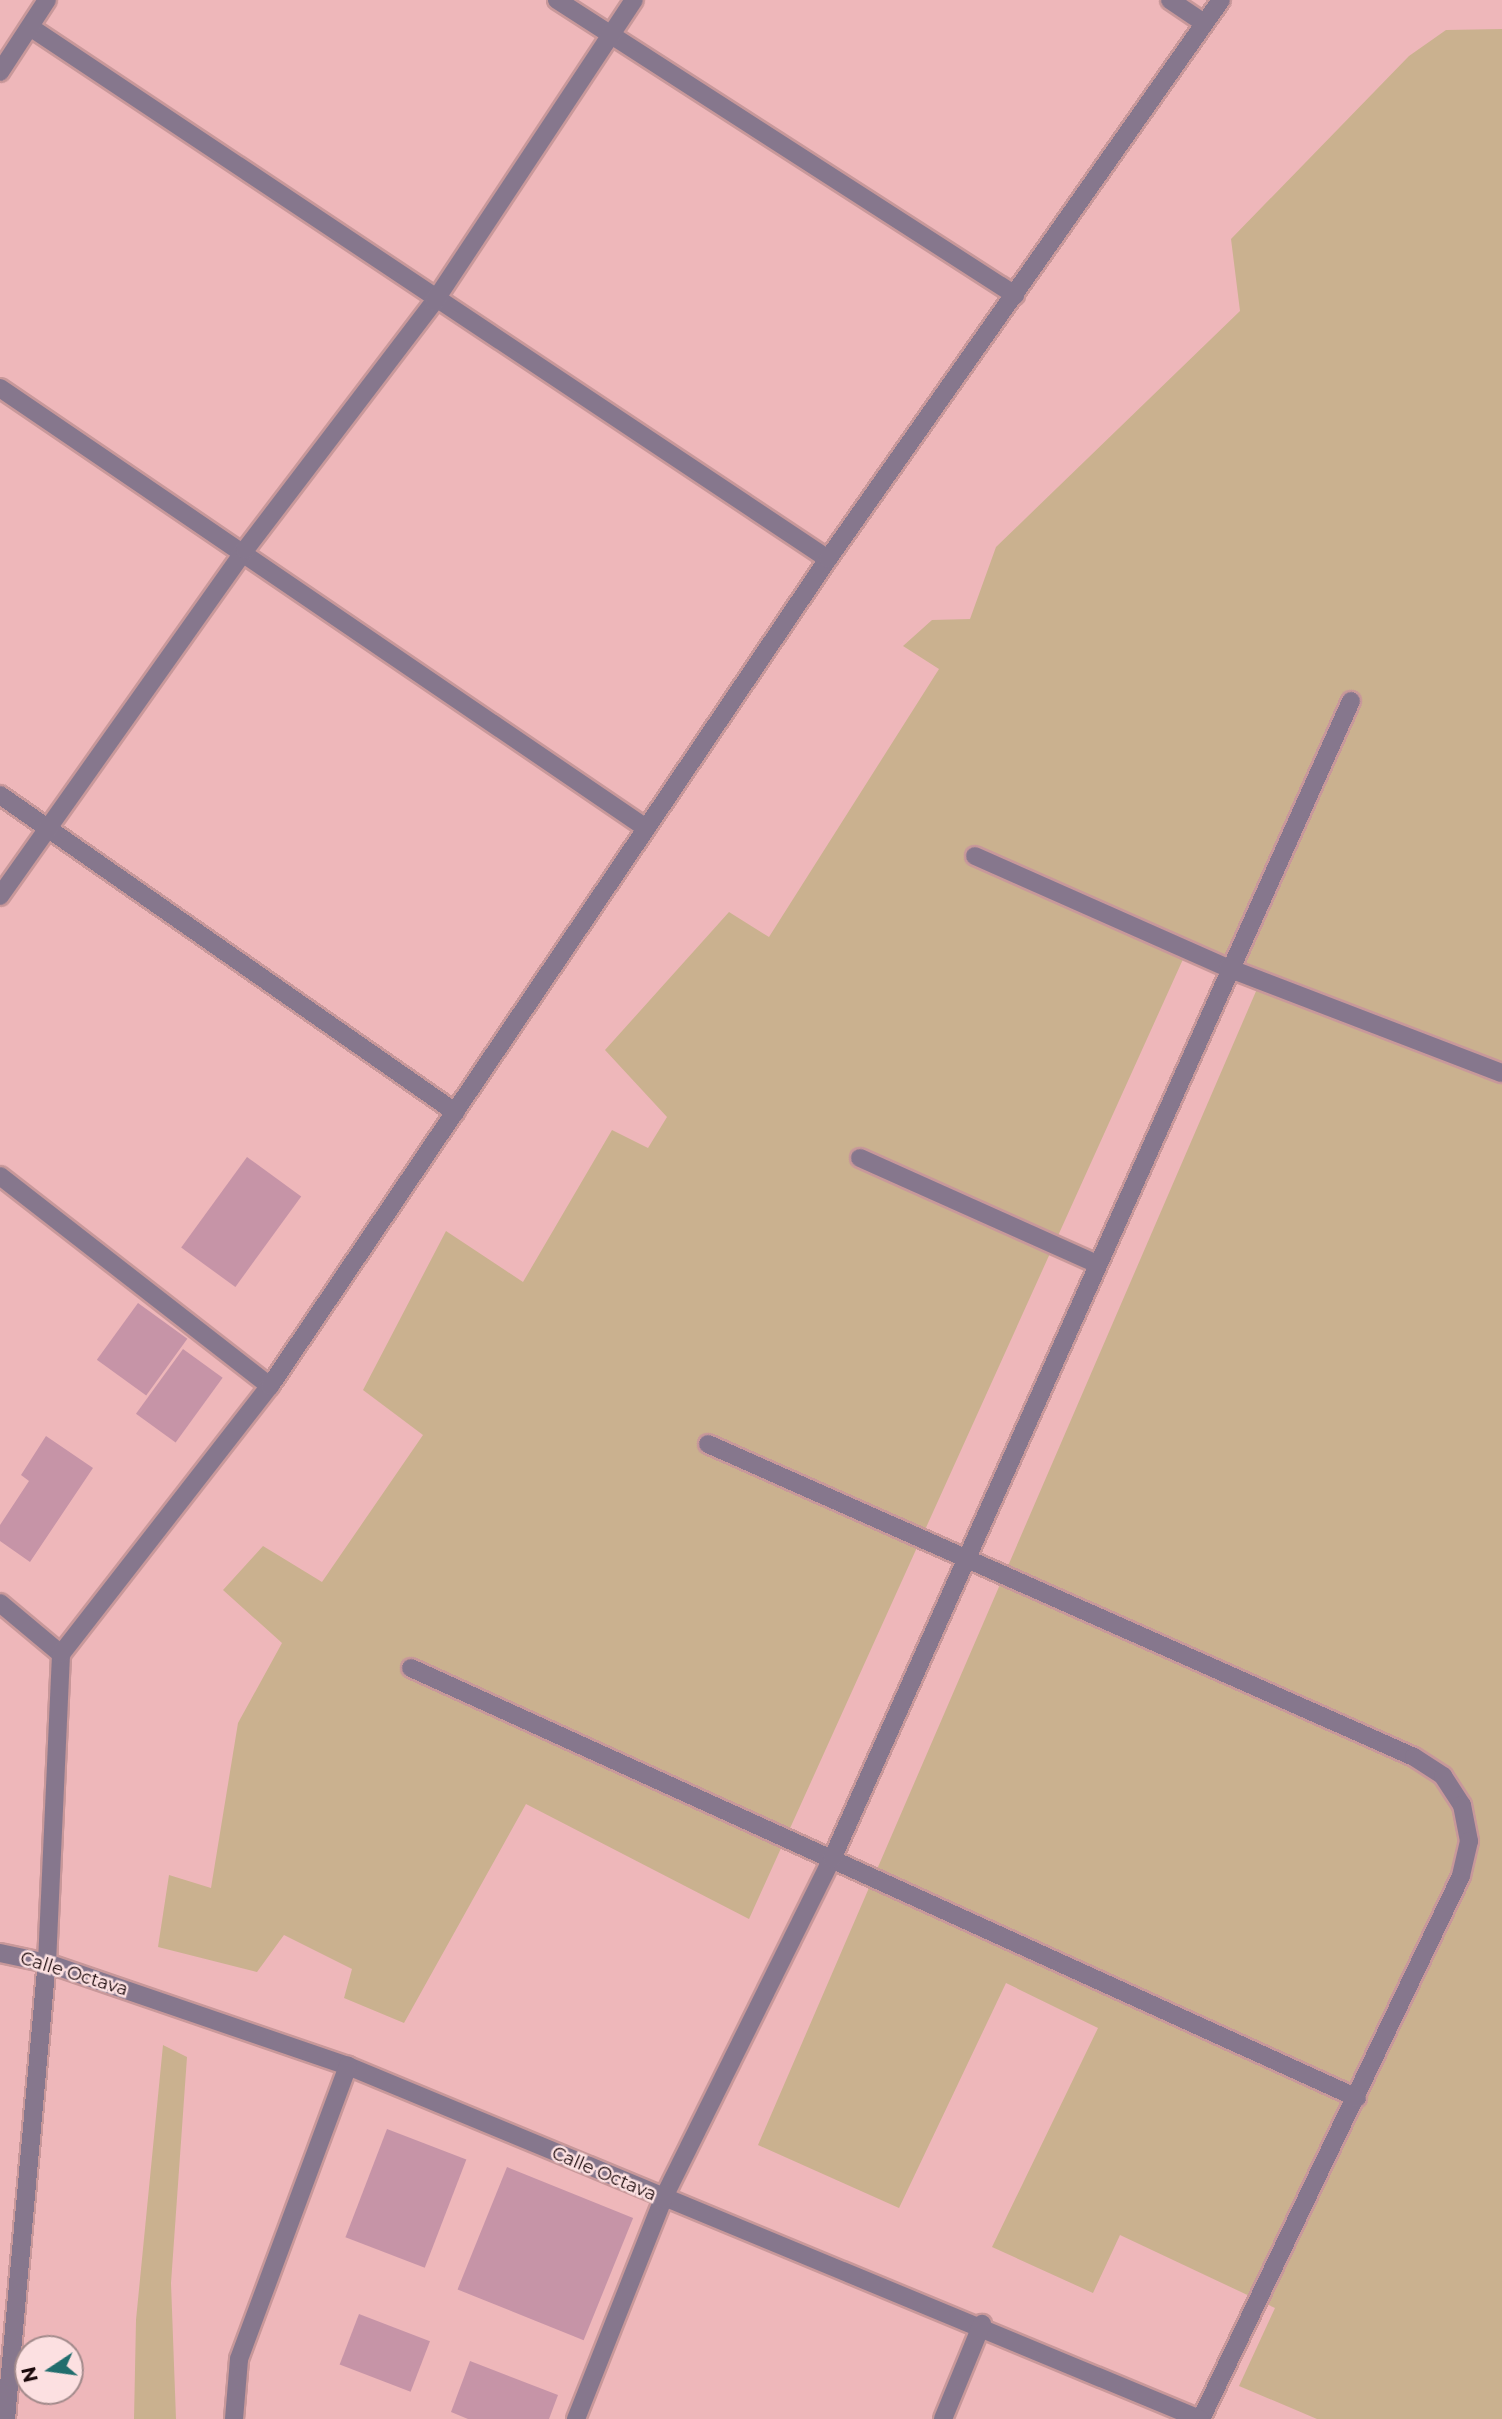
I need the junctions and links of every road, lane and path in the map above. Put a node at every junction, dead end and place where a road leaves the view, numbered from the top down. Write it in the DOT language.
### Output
graph roads {
  1 [pos="47,0"];
  2 [pos="557,0"];
  3 [pos="634,0"];
  4 [pos="1170,0"];
  5 [pos="1221,0"];
  6 [pos="1204,23"];
  7 [pos="30,27"];
  8 [pos="611,34"];
  9 [pos="0,72"];
  10 [pos="1015,295"];
  11 [pos="434,302"];
  12 [pos="0,388"];
  13 [pos="245,550"];
  14 [pos="828,559"];
  15 [pos="1351,701"];
  16 [pos="0,795"];
  17 [pos="45,828"];
  18 [pos="646,828"];
  19 [pos="975,856"];
  20 [pos="0,896"];
  21 [pos="1228,968"];
  22 [pos="1502,1073"];
  23 [pos="455,1112"];
  24 [pos="860,1158"];
  25 [pos="0,1176"];
  26 [pos="1097,1264"];
  27 [pos="270,1386"];
  28 [pos="708,1444"];
  29 [pos="965,1559"];
  30 [pos="0,1603"];
  31 [pos="61,1654"];
  32 [pos="411,1668"];
  33 [pos="832,1858"];
  34 [pos="0,1953"];
  35 [pos="47,1963"];
  36 [pos="348,2066"];
  37 [pos="1357,2098"];
  38 [pos="663,2199"];
  39 [pos="982,2324"];
  40 [pos="6,2356"];
  41 [pos="6,2419"];
  42 [pos="234,2419"];
  43 [pos="576,2419"];
  44 [pos="943,2419"];
  45 [pos="1200,2419"];
  1 -- 7 [label="street"];
  2 -- 8 [label="street"];
  3 -- 8 [label="street"];
  4 -- 6 [label="street"];
  5 -- 6 [label="street"];
  6 -- 10 [label="street"];
  7 -- 9 [label="street"];
  7 -- 11 [label="street"];
  8 -- 10 [label="street"];
  8 -- 11 [label="street"];
  10 -- 14 [label="street"];
  11 -- 13 [label="street"];
  11 -- 14 [label="street"];
  12 -- 13 [label="street"];
  13 -- 17 [label="street"];
  13 -- 18 [label="street"];
  14 -- 18 [label="street"];
  15 -- 21 [label="street"];
  16 -- 17 [label="street"];
  17 -- 20 [label="street"];
  17 -- 23 [label="street"];
  18 -- 23 [label="street"];
  19 -- 21 [label="street"];
  21 -- 22 [label="street"];
  21 -- 26 [label="street"];
  23 -- 27 [label="street"];
  24 -- 26 [label="street"];
  25 -- 27 [label="street"];
  26 -- 29 [label="street"];
  27 -- 31 [label="street"];
  28 -- 29 [label="street"];
  29 -- 33 [label="street"];
  29 -- 37 [label="street"];
  30 -- 31 [label="street"];
  31 -- 35 [label="street"];
  32 -- 33 [label="street"];
  33 -- 37 [label="street"];
  33 -- 38 [label="street"];
  34 -- 35 [label="street, Calle Octava"];
  35 -- 36 [label="street, Calle Octava"];
  35 -- 40 [label="street"];
  36 -- 38 [label="street, Calle Octava"];
  36 -- 42 [label="street"];
  37 -- 45 [label="street"];
  38 -- 39 [label="street, Calle Octava"];
  38 -- 43 [label="street"];
  39 -- 44 [label="street"];
  39 -- 45 [label="street, Calle Octava"];
  40 -- 41 [label="street"];
}
